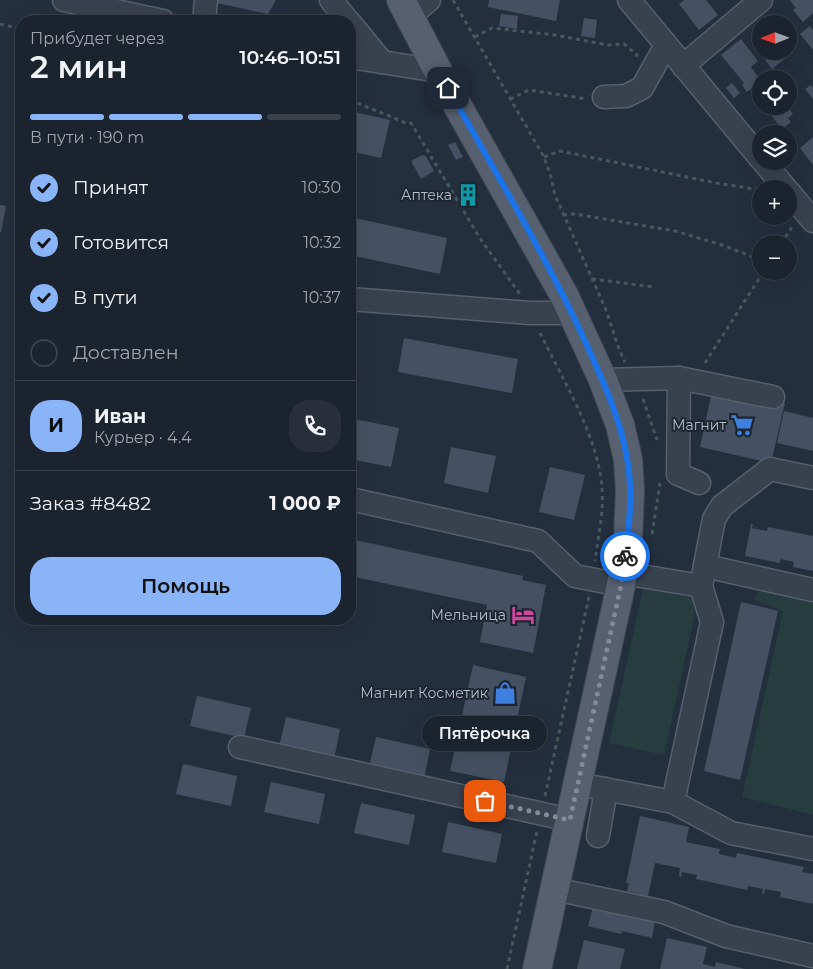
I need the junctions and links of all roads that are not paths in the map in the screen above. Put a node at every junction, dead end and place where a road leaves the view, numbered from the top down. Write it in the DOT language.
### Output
graph roads {
  1 [pos="64,0"];
  2 [pos="206,0"];
  3 [pos="331,0"];
  4 [pos="629,0"];
  5 [pos="760,0"];
  6 [pos="413,5"];
  7 [pos="135,15"];
  8 [pos="205,15"];
  9 [pos="343,15"];
  10 [pos="356,30"];
  11 [pos="666,45"];
  12 [pos="356,58"];
  13 [pos="382,62"];
  14 [pos="683,66"];
  15 [pos="438,71"];
  16 [pos="598,98"];
  17 [pos="752,148"];
  18 [pos="772,170"];
  19 [pos="800,200"];
  20 [pos="356,300"];
  21 [pos="572,314"];
  22 [pos="687,379"];
  23 [pos="603,380"];
  24 [pos="773,397"];
  25 [pos="813,478"];
  26 [pos="699,483"];
  27 [pos="356,500"];
  28 [pos="703,576"];
  29 [pos="622,579"];
  30 [pos="813,590"];
  31 [pos="240,747"];
  32 [pos="578,784"];
  33 [pos="606,789"];
  34 [pos="673,802"];
  35 [pos="570,820"];
  36 [pos="598,836"];
  37 [pos="813,849"];
  38 [pos="554,889"];
  39 [pos="813,956"];
  40 [pos="537,969"];
  1 -- 7 [label="street"];
  2 -- 8 [label="street"];
  3 -- 9 [label="street"];
  4 -- 11 [label="street"];
  5 -- 14 [label="street"];
  6 -- 15 [label="main road"];
  10 -- 13 [label="street"];
  11 -- 14 [label="street"];
  11 -- 16 [label="street"];
  12 -- 13 [label="street"];
  13 -- 15 [label="street"];
  14 -- 17 [label="street"];
  15 -- 21 [label="main road"];
  18 -- 19 [label="street"];
  20 -- 21 [label="street"];
  21 -- 23 [label="main road"];
  22 -- 23 [label="street"];
  22 -- 24 [label="street"];
  22 -- 26 [label="street"];
  23 -- 29 [label="main road"];
  25 -- 28 [label="street"];
  27 -- 29 [label="street"];
  28 -- 29 [label="street"];
  28 -- 30 [label="street"];
  28 -- 34 [label="street"];
  29 -- 32 [label="main road"];
  31 -- 35 [label="street"];
  32 -- 33 [label="street"];
  32 -- 35 [label="main road"];
  33 -- 34 [label="street"];
  33 -- 36 [label="street"];
  34 -- 37 [label="street"];
  35 -- 38 [label="main road"];
  38 -- 39 [label="street"];
  38 -- 40 [label="main road"];
}
